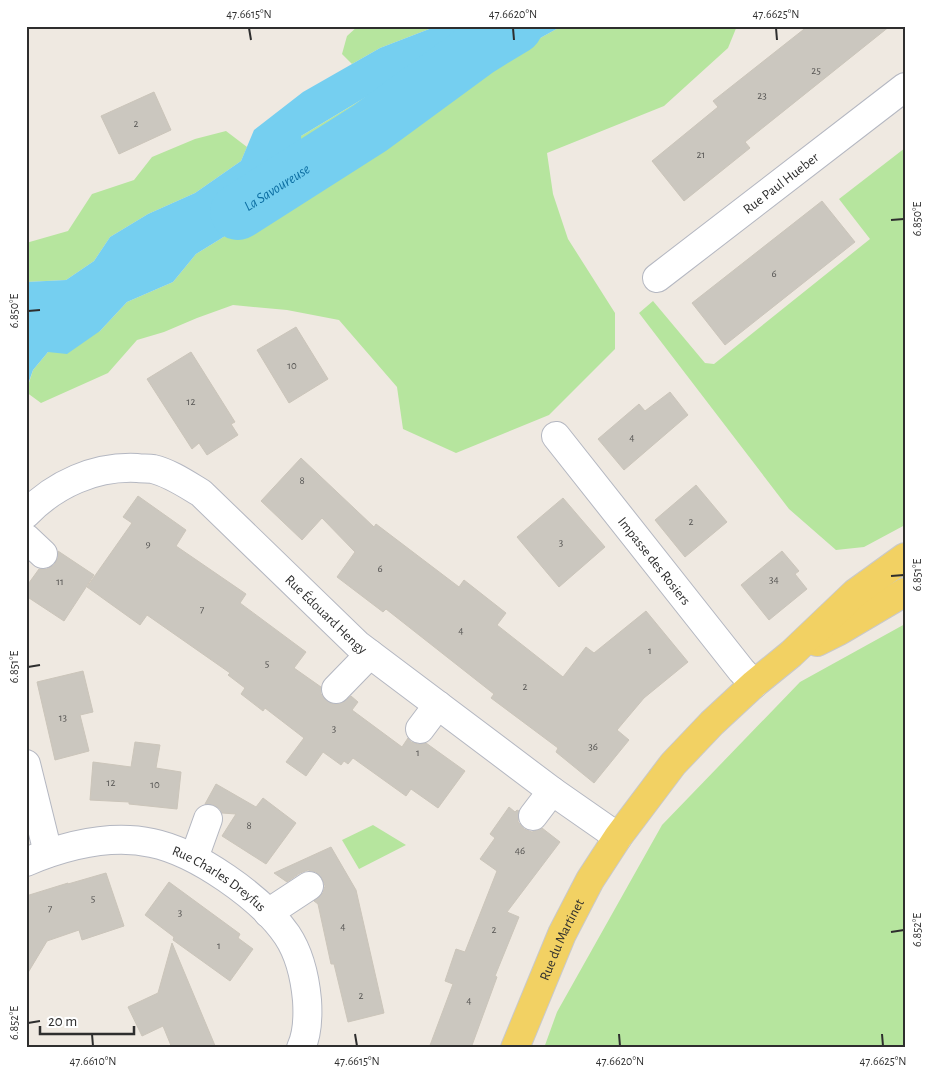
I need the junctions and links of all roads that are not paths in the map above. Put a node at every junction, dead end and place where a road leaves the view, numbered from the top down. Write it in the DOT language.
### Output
graph roads {
  1 [pos="905,87"];
  2 [pos="657,278"];
  3 [pos="556,436"];
  4 [pos="26,514"];
  5 [pos="905,558"];
  6 [pos="905,592"];
  7 [pos="370,654"];
  8 [pos="791,654"];
  9 [pos="754,684"];
  10 [pos="336,690"];
  11 [pos="438,705"];
  12 [pos="420,729"];
  13 [pos="26,764"];
  14 [pos="552,791"];
  15 [pos="533,816"];
  16 [pos="208,819"];
  17 [pos="618,837"];
  18 [pos="37,858"];
  19 [pos="194,858"];
  20 [pos="309,886"];
  21 [pos="268,913"];
  22 [pos="301,1048"];
  23 [pos="515,1048"];
  1 -- 2 [label="street, Rue Paul Hueber"];
  3 -- 9 [label="street, Impasse des Rosiers"];
  4 -- 7 [label="street, Rue Édouard Hengy"];
  5 -- 8 [label="main road"];
  6 -- 8 [label="main road"];
  7 -- 10 [label="street"];
  7 -- 11 [label="street, Rue Édouard Hengy"];
  8 -- 9 [label="main road, Rue du Martinet"];
  9 -- 17 [label="main road, Rue du Martinet"];
  11 -- 12 [label="street"];
  11 -- 14 [label="street, Rue Édouard Hengy"];
  13 -- 18 [label="street"];
  14 -- 15 [label="street"];
  14 -- 17 [label="street, Rue Édouard Hengy"];
  16 -- 19 [label="street"];
  17 -- 23 [label="main road, Rue du Martinet"];
  18 -- 19 [label="street, Rue Charles Dreyfus"];
  19 -- 21 [label="street, Rue Charles Dreyfus"];
  20 -- 21 [label="street"];
  21 -- 22 [label="street, Rue Charles Dreyfus"];
}
